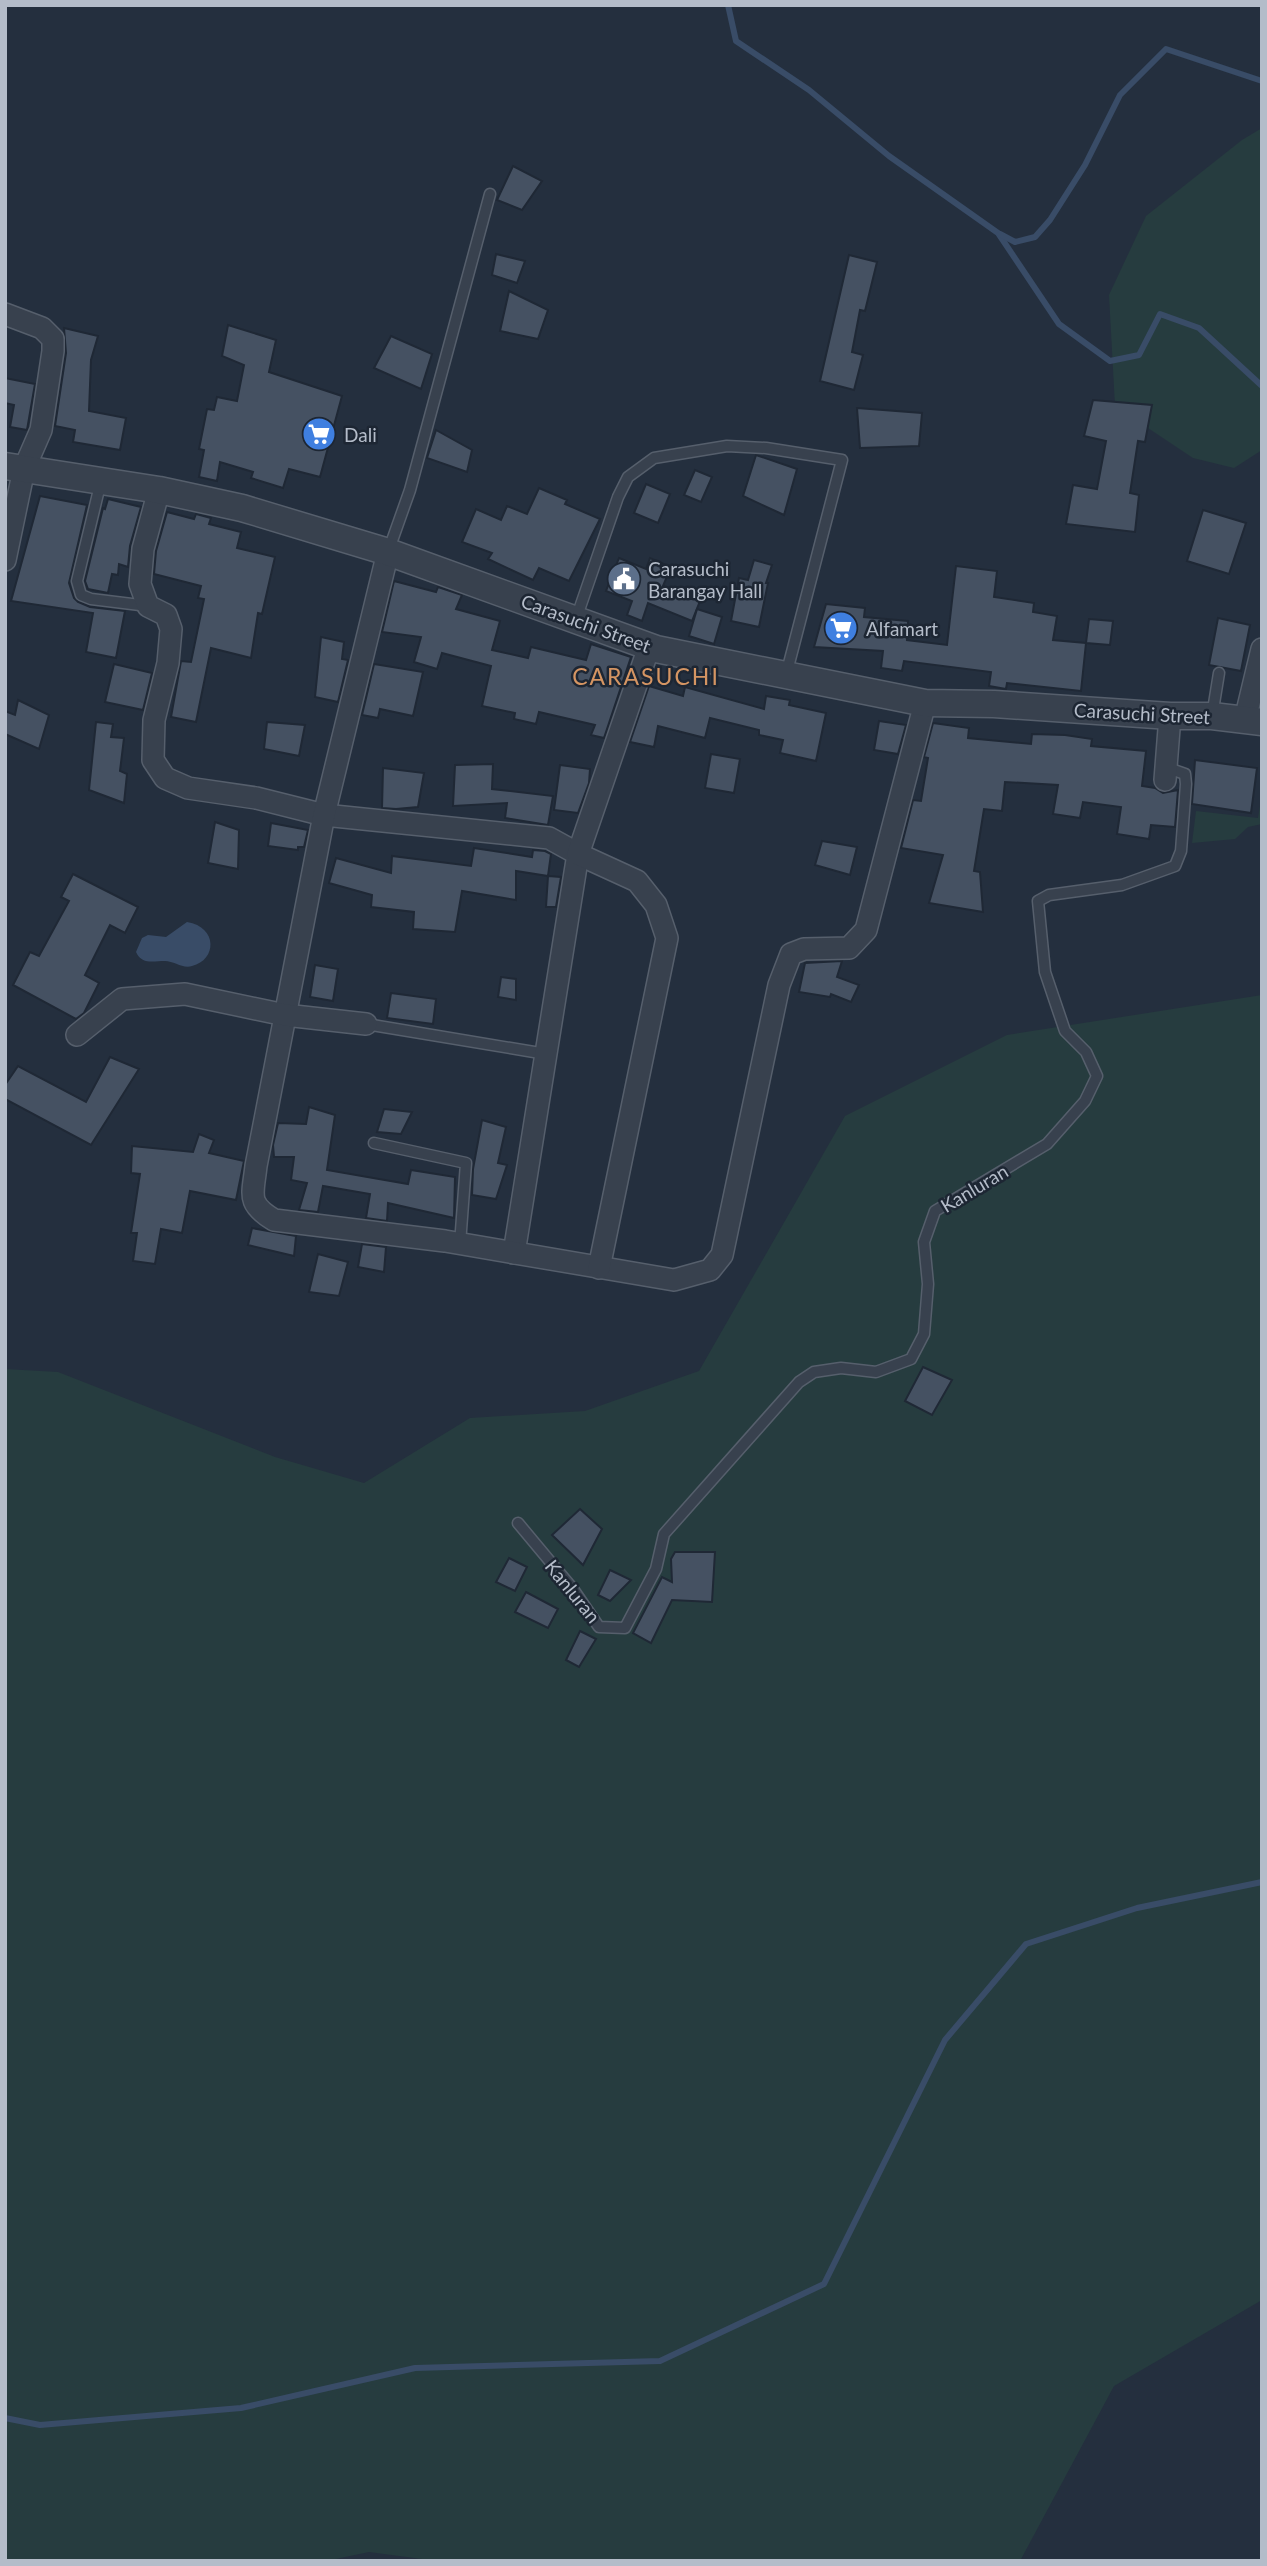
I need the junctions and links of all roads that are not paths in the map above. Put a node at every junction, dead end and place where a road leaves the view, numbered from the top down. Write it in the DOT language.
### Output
graph roads {
  1 [pos="490,194"];
  2 [pos="5,314"];
  3 [pos="15,468"];
  4 [pos="101,481"];
  5 [pos="159,490"];
  6 [pos="388,552"];
  7 [pos="5,560"];
  8 [pos="148,606"];
  9 [pos="575,620"];
  10 [pos="649,647"];
  11 [pos="1262,649"];
  12 [pos="1219,673"];
  13 [pos="786,675"];
  14 [pos="925,703"];
  15 [pos="1170,716"];
  16 [pos="1212,716"];
  17 [pos="1254,721"];
  18 [pos="1167,774"];
  19 [pos="324,815"];
  20 [pos="578,854"];
  21 [pos="285,1016"];
  22 [pos="366,1024"];
  23 [pos="77,1035"];
  24 [pos="546,1054"];
  25 [pos="374,1143"];
  26 [pos="460,1244"];
  27 [pos="514,1253"];
  28 [pos="599,1268"];
  29 [pos="518,1523"];
  1 -- 6 [label="lane"];
  2 -- 3 [label="street"];
  3 -- 4 [label="street, Carasuchi Street"];
  3 -- 7 [label="street"];
  4 -- 5 [label="street, Carasuchi Street"];
  4 -- 8 [label="lane"];
  5 -- 6 [label="street, Carasuchi Street"];
  5 -- 8 [label="street"];
  6 -- 9 [label="street, Carasuchi Street"];
  6 -- 19 [label="street"];
  8 -- 19 [label="street"];
  9 -- 10 [label="street, Carasuchi Street"];
  9 -- 13 [label="lane"];
  10 -- 13 [label="street, Carasuchi Street"];
  10 -- 20 [label="street"];
  11 -- 17 [label="street"];
  12 -- 16 [label="lane"];
  13 -- 14 [label="street, Carasuchi Street"];
  14 -- 15 [label="street, Carasuchi Street"];
  14 -- 28 [label="street"];
  15 -- 16 [label="street, Carasuchi Street"];
  15 -- 18 [label="street"];
  16 -- 17 [label="street, Carasuchi Street"];
  18 -- 29 [label="lane, Kanluran"];
  19 -- 20 [label="street"];
  19 -- 21 [label="street"];
  20 -- 24 [label="street"];
  20 -- 28 [label="street"];
  21 -- 22 [label="street"];
  21 -- 23 [label="street"];
  21 -- 26 [label="street"];
  22 -- 24 [label="lane"];
  24 -- 27 [label="street"];
  25 -- 26 [label="lane"];
  26 -- 27 [label="street"];
  27 -- 28 [label="street"];
}
